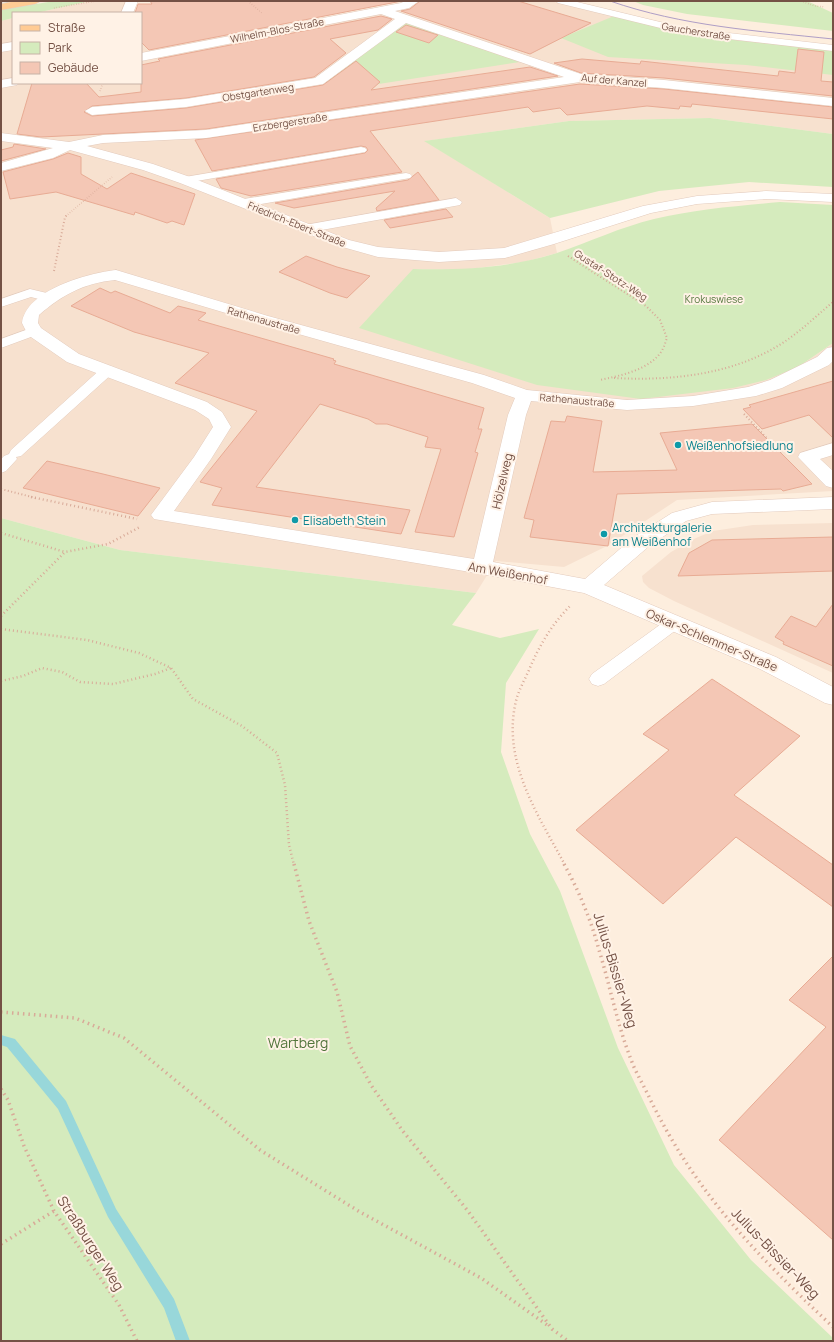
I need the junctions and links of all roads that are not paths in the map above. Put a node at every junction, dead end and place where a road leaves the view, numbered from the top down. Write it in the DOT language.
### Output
graph roads {
  1 [pos="35,1"];
  2 [pos="132,1"];
  3 [pos="413,1"];
  4 [pos="561,1"];
  5 [pos="1,6"];
  6 [pos="380,10"];
  7 [pos="127,12"];
  8 [pos="403,18"];
  9 [pos="12,46"];
  10 [pos="1,48"];
  11 [pos="833,48"];
  12 [pos="142,57"];
  13 [pos="580,78"];
  14 [pos="12,82"];
  15 [pos="1,84"];
  16 [pos="833,102"];
  17 [pos="92,111"];
  18 [pos="1,137"];
  19 [pos="69,146"];
  20 [pos="361,150"];
  21 [pos="1,167"];
  22 [pos="406,176"];
  23 [pos="185,180"];
  24 [pos="833,198"];
  25 [pos="456,202"];
  26 [pos="244,203"];
  27 [pos="305,229"];
  28 [pos="50,298"];
  29 [pos="1,303"];
  30 [pos="34,331"];
  31 [pos="1,344"];
  32 [pos="833,352"];
  33 [pos="108,370"];
  34 [pos="525,395"];
  35 [pos="833,449"];
  36 [pos="8,460"];
  37 [pos="833,482"];
  38 [pos="833,503"];
  39 [pos="482,568"];
  40 [pos="589,587"];
  41 [pos="674,623"];
  42 [pos="598,680"];
  43 [pos="833,697"];
  1 -- 5 [label="main road"];
  2 -- 7 [label="street"];
  3 -- 6 [label="street, Wilhelm-Blos-Straße"];
  4 -- 11 [label="lane, Gaucherstraße"];
  6 -- 8 [label="street, Auf der Kanzel"];
  6 -- 12 [label="street, Wilhelm-Blos-Straße"];
  8 -- 13 [label="street, Auf der Kanzel"];
  8 -- 17 [label="street, Obstgartenweg"];
  9 -- 10 [label="street"];
  13 -- 16 [label="street, Auf der Kanzel"];
  13 -- 19 [label="street, Erzbergerstraße"];
  14 -- 15 [label="street"];
  18 -- 19 [label="street, Friedrich-Ebert-Straße"];
  19 -- 21 [label="street, Erzbergerstraße"];
  19 -- 23 [label="street, Friedrich-Ebert-Straße"];
  20 -- 23 [label="lane"];
  22 -- 26 [label="lane"];
  23 -- 26 [label="street, Friedrich-Ebert-Straße"];
  24 -- 27 [label="street, Friedrich-Ebert-Straße"];
  25 -- 27 [label="lane"];
  26 -- 27 [label="street, Friedrich-Ebert-Straße"];
  28 -- 29 [label="lane"];
  28 -- 30 [label="street, Rathenaustraße"];
  28 -- 34 [label="street, Rathenaustraße"];
  30 -- 31 [label="lane"];
  30 -- 33 [label="street"];
  32 -- 34 [label="street, Rathenaustraße"];
  33 -- 36 [label="lane"];
  33 -- 39 [label="street, Am Weißenhof"];
  34 -- 39 [label="street, Hölzelweg"];
  35 -- 37 [label="street"];
  38 -- 40 [label="street"];
  39 -- 40 [label="street, Am Weißenhof"];
  40 -- 41 [label="street, Oskar-Schlemmer-Straße"];
  41 -- 42 [label="lane"];
  41 -- 43 [label="street, Oskar-Schlemmer-Straße"];
}
